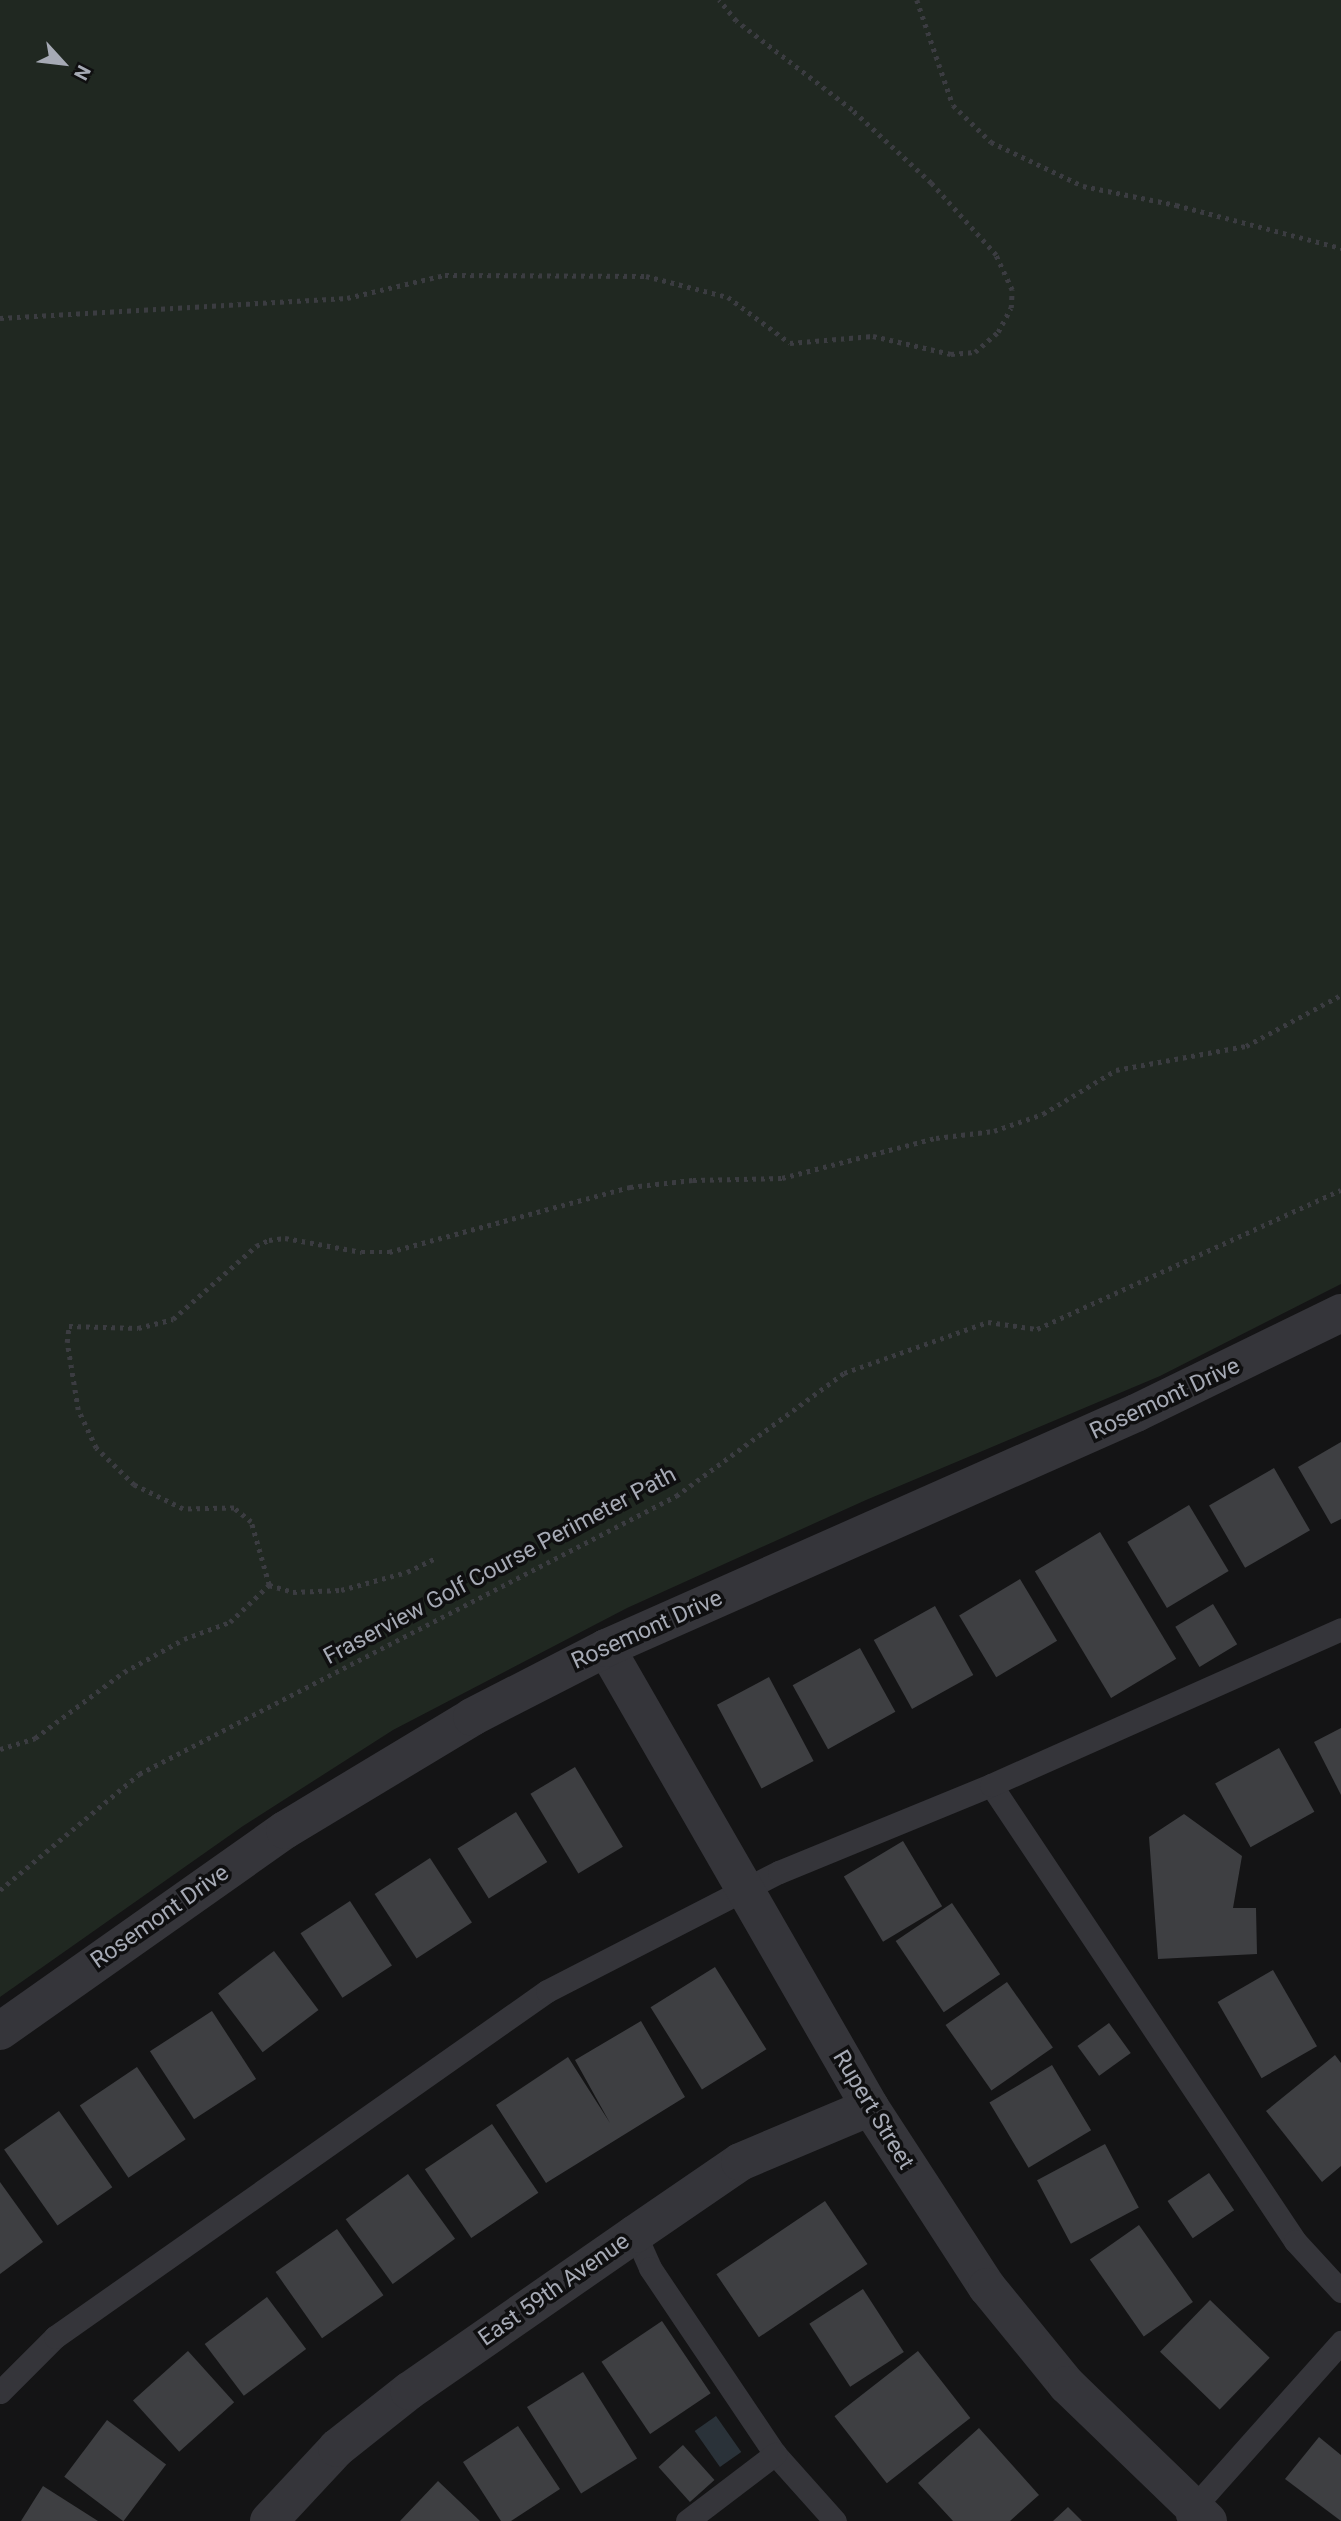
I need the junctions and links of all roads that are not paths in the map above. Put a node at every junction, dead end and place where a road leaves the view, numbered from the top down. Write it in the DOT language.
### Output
graph roads {
  1 [pos="1341,1313"];
  2 [pos="1341,1629"];
  3 [pos="606,1648"];
  4 [pos="991,1785"];
  5 [pos="744,1889"];
  6 [pos="0,2031"];
  7 [pos="870,2107"];
  8 [pos="635,2234"];
  9 [pos="1341,2291"];
  10 [pos="1341,2342"];
  11 [pos="0,2392"];
  12 [pos="775,2454"];
  13 [pos="1194,2517"];
  14 [pos="270,2521"];
  15 [pos="687,2521"];
  16 [pos="835,2521"];
  1 -- 3 [label="street, Rosemont Drive"];
  2 -- 4 [label="lane"];
  3 -- 5 [label="street, Rupert Street"];
  3 -- 6 [label="street, Rosemont Drive"];
  4 -- 5 [label="lane"];
  4 -- 9 [label="lane"];
  5 -- 7 [label="street, Rupert Street"];
  5 -- 11 [label="lane"];
  7 -- 8 [label="street, East 59th Avenue"];
  7 -- 13 [label="street, Rupert Street"];
  8 -- 12 [label="lane"];
  8 -- 14 [label="street, East 59th Avenue"];
  10 -- 13 [label="lane"];
  12 -- 15 [label="lane"];
  12 -- 16 [label="lane"];
}
